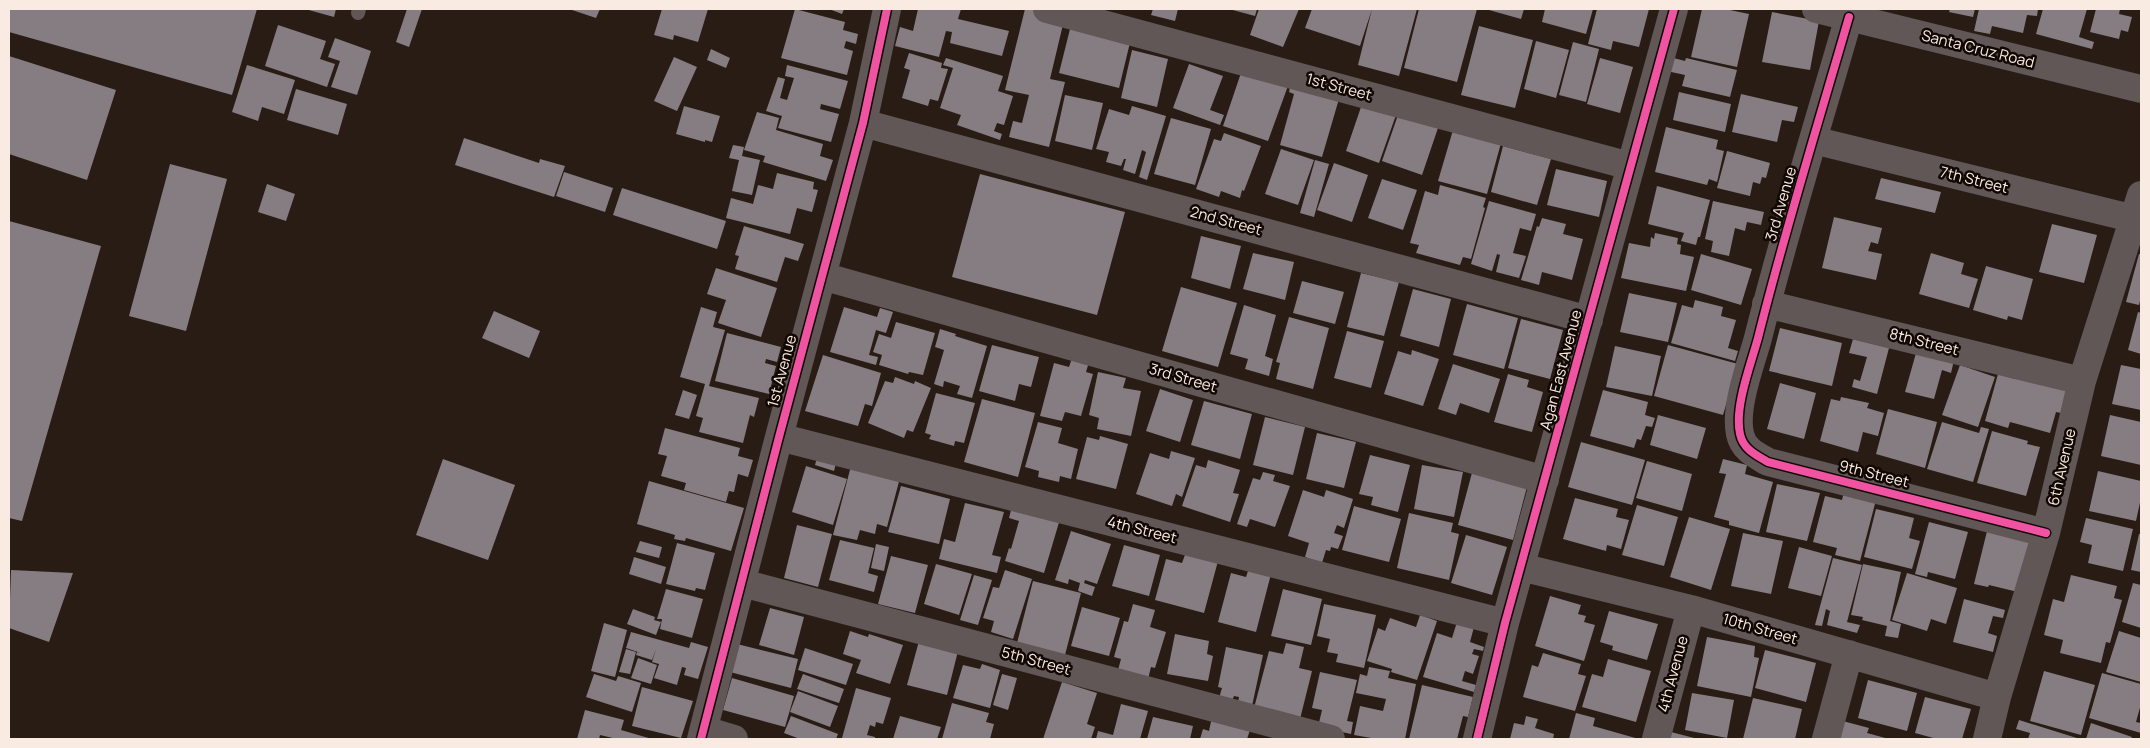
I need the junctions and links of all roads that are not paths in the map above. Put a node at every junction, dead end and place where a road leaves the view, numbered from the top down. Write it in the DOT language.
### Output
graph roads {
  1 [pos="888,9"];
  2 [pos="1047,9"];
  3 [pos="1674,9"];
  4 [pos="1816,9"];
  5 [pos="1849,17"];
  6 [pos="2141,89"];
  7 [pos="863,123"];
  8 [pos="1814,140"];
  9 [pos="1630,166"];
  10 [pos="2138,207"];
  11 [pos="822,276"];
  12 [pos="1766,304"];
  13 [pos="1589,320"];
  14 [pos="2082,381"];
  15 [pos="1742,400"];
  16 [pos="779,437"];
  17 [pos="1545,480"];
  18 [pos="2046,532"];
  19 [pos="1520,567"];
  20 [pos="742,583"];
  21 [pos="1691,609"];
  22 [pos="1505,623"];
  23 [pos="1849,654"];
  24 [pos="1998,697"];
  25 [pos="702,735"];
  26 [pos="734,739"];
  27 [pos="1331,739"];
  28 [pos="1478,739"];
  29 [pos="1656,739"];
  30 [pos="1826,739"];
  31 [pos="1987,739"];
  1 -- 7 [label="street, 1st Avenue"];
  2 -- 9 [label="street, 1st Street"];
  3 -- 9 [label="street, Agan East Avenue"];
  4 -- 5 [label="street, Santa Cruz Road"];
  5 -- 6 [label="street, Santa Cruz Road"];
  5 -- 8 [label="street, 3rd Avenue"];
  7 -- 11 [label="street, 1st Avenue"];
  7 -- 13 [label="street, 2nd Street"];
  8 -- 10 [label="street, 7th Street"];
  8 -- 12 [label="street, 3rd Avenue"];
  9 -- 13 [label="street, Agan East Avenue"];
  10 -- 14 [label="street, 6th Avenue"];
  11 -- 16 [label="street, 1st Avenue"];
  11 -- 17 [label="street, 3rd Street"];
  12 -- 14 [label="street, 8th Street"];
  12 -- 15 [label="street, 3rd Avenue"];
  13 -- 17 [label="street, Agan East Avenue"];
  14 -- 18 [label="street, 6th Avenue"];
  15 -- 18 [label="street, 9th Street"];
  16 -- 20 [label="street, 1st Avenue"];
  16 -- 22 [label="street, 4th Street"];
  17 -- 19 [label="street, Agan East Avenue"];
  18 -- 24 [label="street, 6th Avenue"];
  19 -- 21 [label="street, 10th Street"];
  19 -- 22 [label="street, Agan East Avenue"];
  20 -- 25 [label="street, 1st Avenue"];
  20 -- 27 [label="street, 5th Street"];
  21 -- 23 [label="street, 10th Street"];
  21 -- 29 [label="street, 4th Avenue"];
  22 -- 28 [label="street, Agan East Avenue"];
  23 -- 24 [label="street, 10th Street"];
  23 -- 30 [label="street"];
  24 -- 31 [label="street, 6th Avenue"];
  25 -- 26 [label="street"];
}
